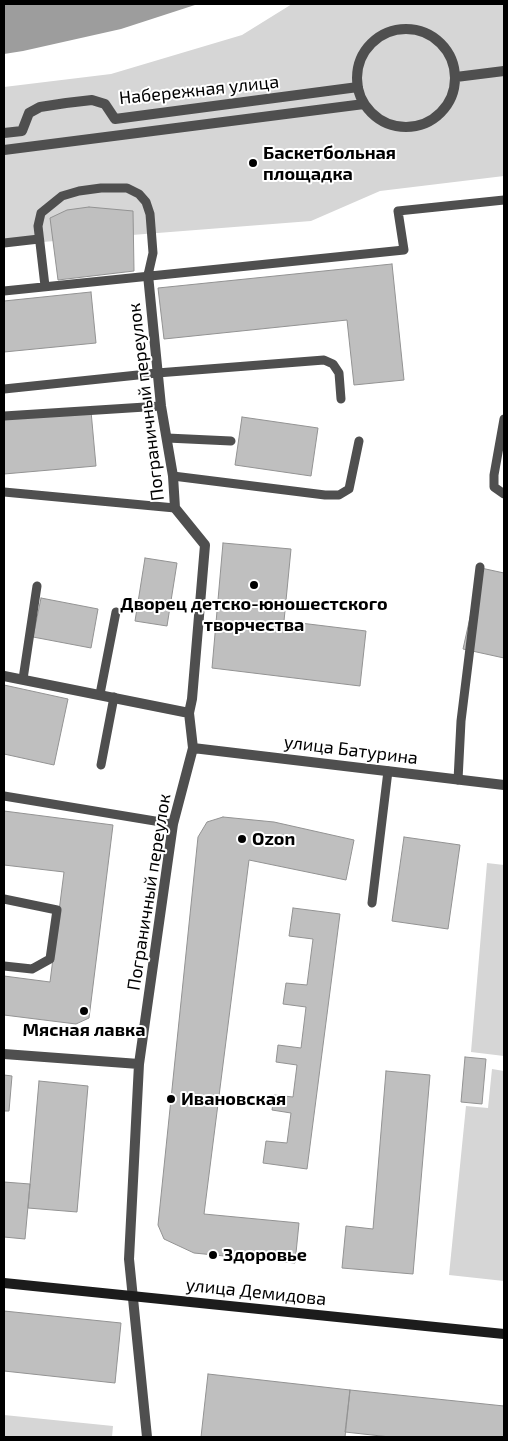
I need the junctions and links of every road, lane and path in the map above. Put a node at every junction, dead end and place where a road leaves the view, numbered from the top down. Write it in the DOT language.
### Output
graph roads {
  1 [pos="504,71"];
  2 [pos="456,78"];
  3 [pos="358,87"];
  4 [pos="364,104"];
  5 [pos="115,119"];
  6 [pos="22,130"];
  7 [pos="4,133"];
  8 [pos="119,136"];
  9 [pos="24,148"];
  10 [pos="4,150"];
  11 [pos="504,200"];
  12 [pos="39,239"];
  13 [pos="4,243"];
  14 [pos="148,275"];
  15 [pos="46,286"];
  16 [pos="4,290"];
  17 [pos="157,373"];
  18 [pos="4,389"];
  19 [pos="341,399"];
  20 [pos="161,406"];
  21 [pos="4,416"];
  22 [pos="504,419"];
  23 [pos="167,438"];
  24 [pos="231,441"];
  25 [pos="359,441"];
  26 [pos="173,476"];
  27 [pos="4,492"];
  28 [pos="504,494"];
  29 [pos="175,508"];
  30 [pos="480,567"];
  31 [pos="37,586"];
  32 [pos="116,612"];
  33 [pos="4,676"];
  34 [pos="23,679"];
  35 [pos="100,694"];
  36 [pos="114,697"];
  37 [pos="189,713"];
  38 [pos="193,748"];
  39 [pos="101,765"];
  40 [pos="388,771"];
  41 [pos="458,780"];
  42 [pos="504,785"];
  43 [pos="4,796"];
  44 [pos="173,824"];
  45 [pos="4,899"];
  46 [pos="372,903"];
  47 [pos="4,966"];
  48 [pos="4,1054"];
  49 [pos="138,1064"];
  50 [pos="4,1284"];
  51 [pos="132,1296"];
  52 [pos="504,1334"];
  53 [pos="147,1437"];
  1 -- 2 [label="street"];
  2 -- 3 [label="street"];
  2 -- 4 [label="street"];
  3 -- 4 [label="street"];
  3 -- 5 [label="street, Набережная улица"];
  4 -- 8 [label="street, Набережная улица"];
  5 -- 6 [label="street, Набережная улица"];
  5 -- 8 [label="street"];
  6 -- 7 [label="street"];
  6 -- 9 [label="street"];
  8 -- 9 [label="street, Набережная улица"];
  9 -- 10 [label="street, Набережная улица"];
  11 -- 14 [label="lane"];
  12 -- 13 [label="lane"];
  12 -- 14 [label="lane"];
  12 -- 15 [label="lane"];
  14 -- 15 [label="lane"];
  14 -- 17 [label="street, Пограничный переулок"];
  15 -- 16 [label="lane"];
  17 -- 18 [label="lane"];
  17 -- 19 [label="lane"];
  17 -- 20 [label="street, Пограничный переулок"];
  20 -- 21 [label="lane"];
  20 -- 23 [label="street, Пограничный переулок"];
  22 -- 28 [label="lane"];
  23 -- 24 [label="lane"];
  23 -- 26 [label="street, Пограничный переулок"];
  25 -- 26 [label="lane"];
  26 -- 29 [label="street, Пограничный переулок"];
  27 -- 29 [label="lane"];
  29 -- 37 [label="street, Пограничный переулок"];
  30 -- 41 [label="lane"];
  31 -- 34 [label="lane"];
  32 -- 35 [label="lane"];
  33 -- 34 [label="street"];
  34 -- 35 [label="street"];
  35 -- 36 [label="street"];
  36 -- 37 [label="street"];
  36 -- 39 [label="lane"];
  37 -- 38 [label="street, Пограничный переулок"];
  38 -- 40 [label="street, улица Батурина"];
  38 -- 44 [label="street, Пограничный переулок"];
  40 -- 41 [label="street, улица Батурина"];
  40 -- 46 [label="lane"];
  41 -- 42 [label="street, улица Батурина"];
  43 -- 44 [label="lane"];
  44 -- 49 [label="street, Пограничный переулок"];
  45 -- 47 [label="lane"];
  48 -- 49 [label="street"];
  49 -- 51 [label="street, Пограничный переулок"];
  50 -- 51 [label="street, улица Демидова"];
  51 -- 52 [label="street, улица Демидова"];
  51 -- 53 [label="street, Пограничный переулок"];
}
